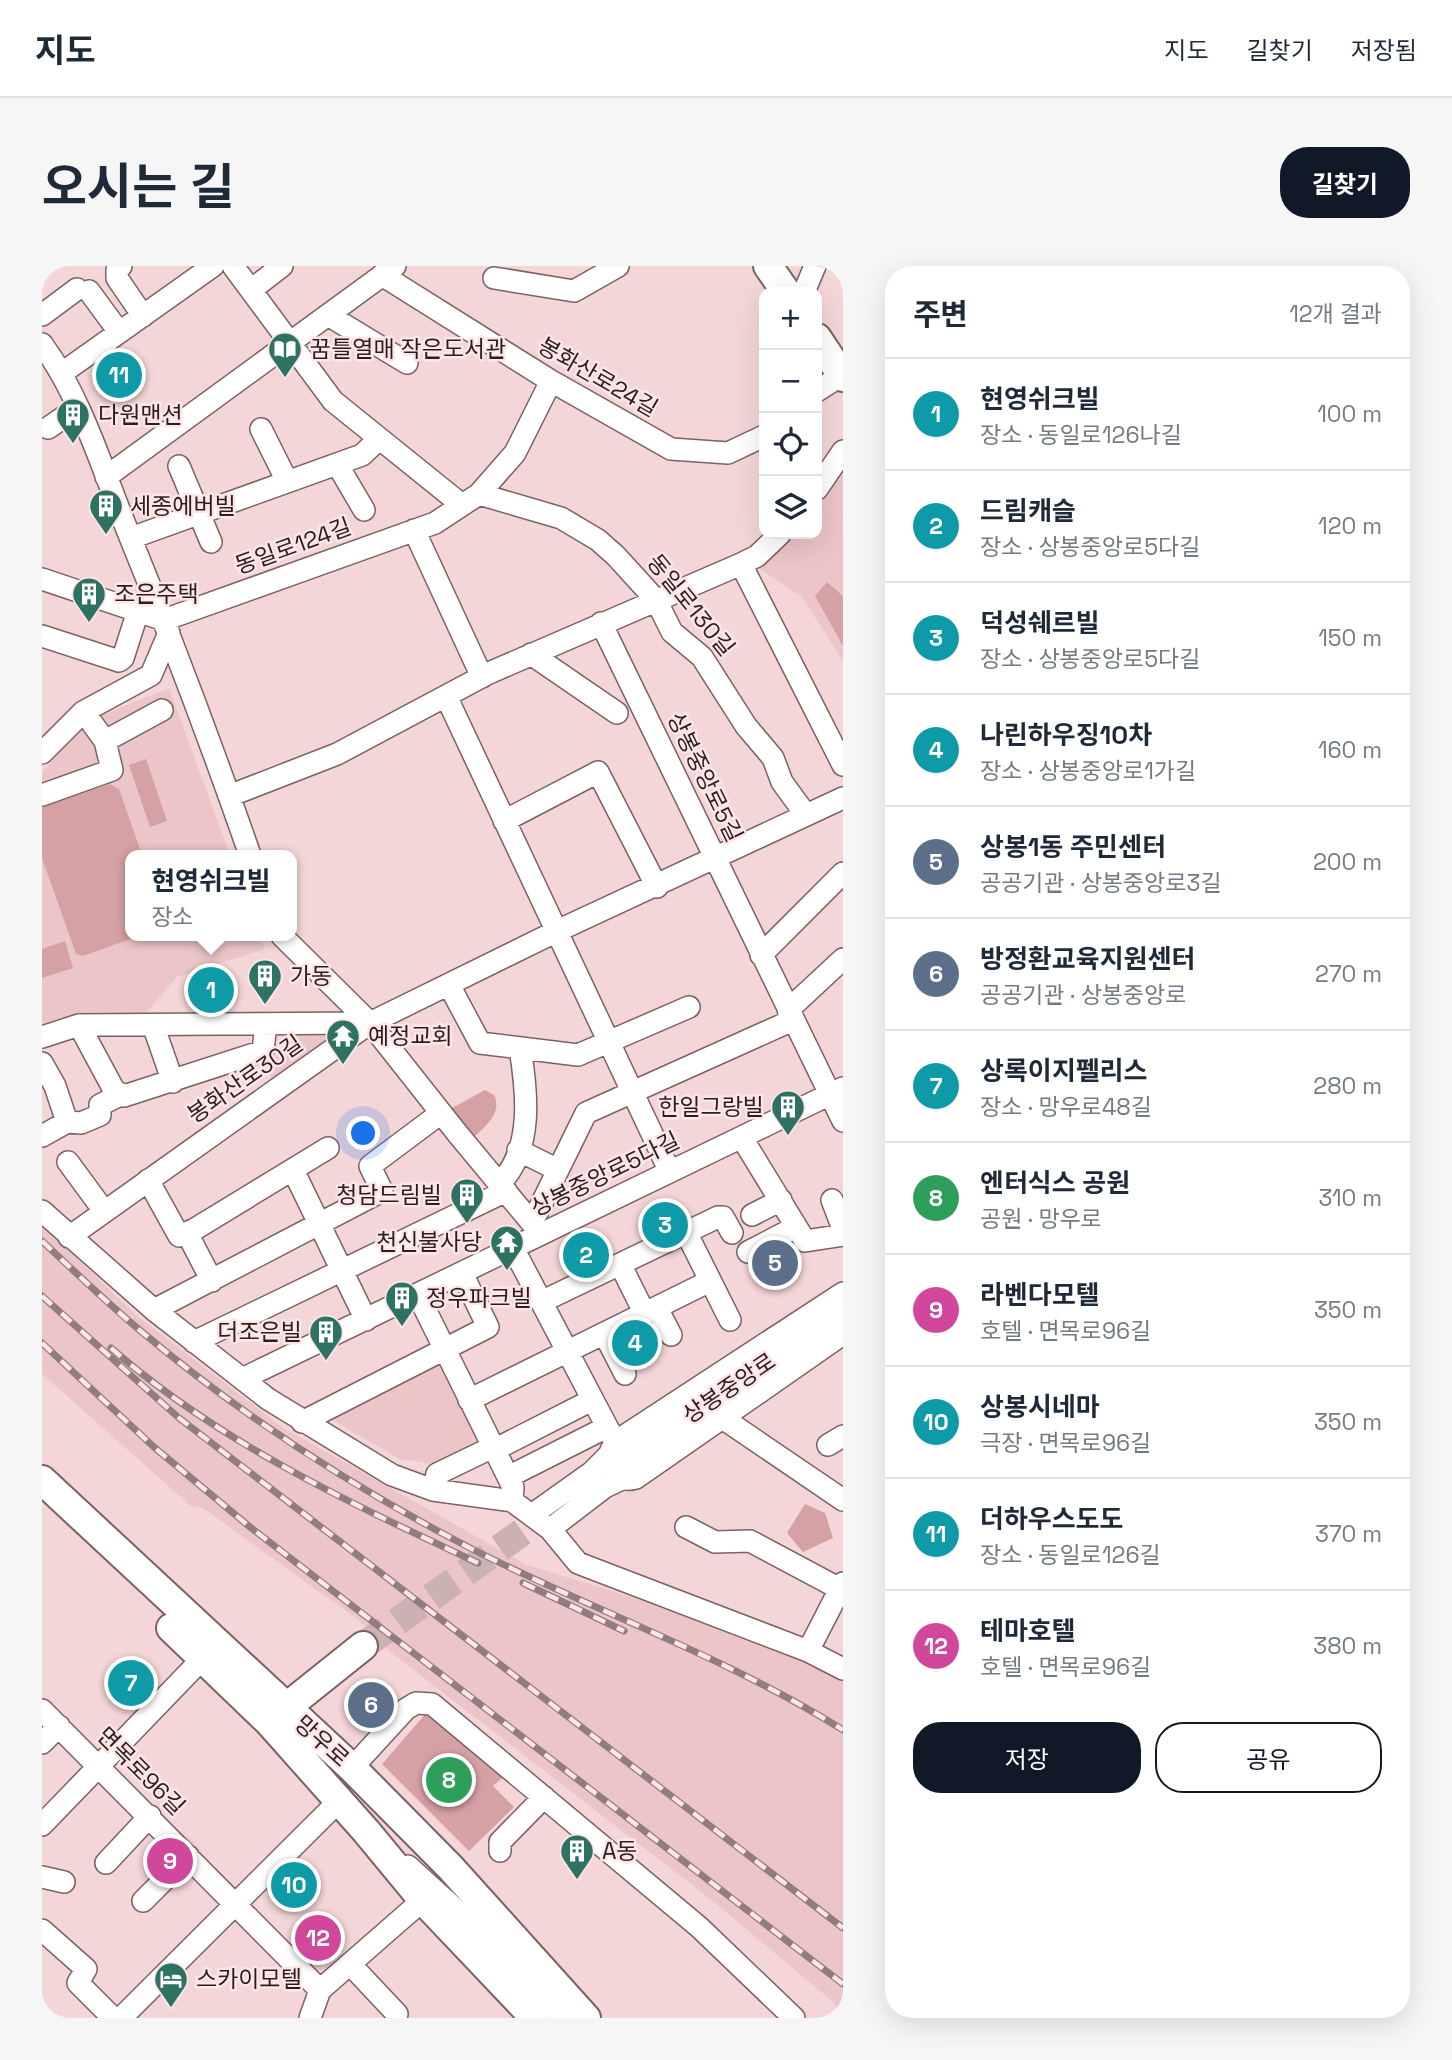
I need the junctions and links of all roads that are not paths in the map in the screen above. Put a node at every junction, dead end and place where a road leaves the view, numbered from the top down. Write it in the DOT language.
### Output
graph roads {
  1 [pos="121,266"];
  2 [pos="213,266"];
  3 [pos="233,266"];
  4 [pos="282,266"];
  5 [pos="618,266"];
  6 [pos="768,266"];
  7 [pos="815,266"];
  8 [pos="388,271"];
  9 [pos="494,278"];
  10 [pos="783,287"];
  11 [pos="806,287"];
  12 [pos="251,290"];
  13 [pos="42,315"];
  14 [pos="328,315"];
  15 [pos="143,316"];
  16 [pos="119,332"];
  17 [pos="289,344"];
  18 [pos="822,346"];
  19 [pos="44,350"];
  20 [pos="407,363"];
  21 [pos="62,373"];
  22 [pos="842,376"];
  23 [pos="551,382"];
  24 [pos="822,388"];
  25 [pos="78,408"];
  26 [pos="48,428"];
  27 [pos="261,429"];
  28 [pos="759,438"];
  29 [pos="379,439"];
  30 [pos="843,451"];
  31 [pos="337,464"];
  32 [pos="179,466"];
  33 [pos="106,477"];
  34 [pos="287,481"];
  35 [pos="822,482"];
  36 [pos="470,499"];
  37 [pos="364,510"];
  38 [pos="199,513"];
  39 [pos="414,530"];
  40 [pos="131,538"];
  41 [pos="775,539"];
  42 [pos="211,542"];
  43 [pos="741,564"];
  44 [pos="42,579"];
  45 [pos="656,600"];
  46 [pos="138,611"];
  47 [pos="601,623"];
  48 [pos="167,626"];
  49 [pos="42,636"];
  50 [pos="531,654"];
  51 [pos="482,677"];
  52 [pos="446,696"];
  53 [pos="162,710"];
  54 [pos="84,712"];
  55 [pos="618,713"];
  56 [pos="104,741"];
  57 [pos="42,753"];
  58 [pos="843,765"];
  59 [pos="42,795"];
  60 [pos="229,796"];
  61 [pos="843,798"];
  62 [pos="806,816"];
  63 [pos="504,821"];
  64 [pos="248,850"];
  65 [pos="715,858"];
  66 [pos="843,873"];
  67 [pos="657,887"];
  68 [pos="555,932"];
  69 [pos="287,941"];
  70 [pos="761,955"];
  71 [pos="843,959"];
  72 [pos="449,985"];
  73 [pos="689,1007"];
  74 [pos="791,1015"];
  75 [pos="370,1023"];
  76 [pos="266,1024"];
  77 [pos="79,1025"];
  78 [pos="152,1025"];
  79 [pos="42,1037"];
  80 [pos="608,1043"];
  81 [pos="520,1048"];
  82 [pos="42,1063"];
  83 [pos="173,1082"];
  84 [pos="631,1091"];
  85 [pos="836,1091"];
  86 [pos="50,1100"];
  87 [pos="131,1100"];
  88 [pos="441,1113"];
  89 [pos="67,1122"];
  90 [pos="843,1122"];
  91 [pos="42,1136"];
  92 [pos="742,1138"];
  93 [pos="328,1149"];
  94 [pos="518,1150"];
  95 [pos="68,1161"];
  96 [pos="293,1170"];
  97 [pos="558,1170"];
  98 [pos="670,1172"];
  99 [pos="148,1180"];
  100 [pos="503,1188"];
  101 [pos="781,1200"];
  102 [pos="832,1200"];
  103 [pos="42,1211"];
  104 [pos="104,1211"];
  105 [pos="752,1215"];
  106 [pos="319,1222"];
  107 [pos="536,1227"];
  108 [pos="843,1229"];
  109 [pos="686,1232"];
  110 [pos="187,1233"];
  111 [pos="732,1233"];
  112 [pos="801,1234"];
  113 [pos="843,1235"];
  114 [pos="69,1237"];
  115 [pos="513,1248"];
  116 [pos="748,1252"];
  117 [pos="620,1264"];
  118 [pos="343,1270"];
  119 [pos="462,1273"];
  120 [pos="212,1281"];
  121 [pos="710,1281"];
  122 [pos="843,1293"];
  123 [pos="418,1295"];
  124 [pos="541,1302"];
  125 [pos="154,1310"];
  126 [pos="843,1310"];
  127 [pos="651,1311"];
  128 [pos="366,1320"];
  129 [pos="730,1320"];
  130 [pos="843,1334"];
  131 [pos="605,1335"];
  132 [pos="670,1335"];
  133 [pos="194,1342"];
  134 [pos="444,1350"];
  135 [pos="568,1354"];
  136 [pos="625,1374"];
  137 [pos="242,1379"];
  138 [pos="469,1400"];
  139 [pos="592,1400"];
  140 [pos="721,1417"];
  141 [pos="302,1422"];
  142 [pos="493,1449"];
  143 [pos="613,1454"];
  144 [pos="508,1477"];
  145 [pos="42,1480"];
  146 [pos="433,1490"];
  147 [pos="843,1500"];
  148 [pos="512,1501"];
  149 [pos="42,1505"];
  150 [pos="533,1514"];
  151 [pos="686,1527"];
  152 [pos="550,1529"];
  153 [pos="841,1586"];
  154 [pos="363,1646"];
  155 [pos="808,1651"];
  156 [pos="203,1658"];
  157 [pos="843,1669"];
  158 [pos="42,1710"];
  159 [pos="276,1714"];
  160 [pos="59,1726"];
  161 [pos="42,1742"];
  162 [pos="99,1765"];
  163 [pos="352,1768"];
  164 [pos="544,1797"];
  165 [pos="340,1801"];
  166 [pos="150,1816"];
  167 [pos="42,1825"];
  168 [pos="366,1831"];
  169 [pos="500,1851"];
  170 [pos="188,1856"];
  171 [pos="106,1863"];
  172 [pos="42,1877"];
  173 [pos="64,1882"];
  174 [pos="423,1899"];
  175 [pos="143,1901"];
  176 [pos="237,1905"];
  177 [pos="42,1930"];
  178 [pos="350,1964"];
  179 [pos="320,1990"];
  180 [pos="386,2012"];
  181 [pos="134,2014"];
  182 [pos="578,2016"];
  183 [pos="113,2018"];
  184 [pos="310,2018"];
  185 [pos="535,2018"];
  186 [pos="794,2018"];
  1 -- 15 [label="street"];
  2 -- 15 [label="street"];
  3 -- 12 [label="street, 동일로130길"];
  4 -- 12 [label="street"];
  5 -- 9 [label="street"];
  6 -- 10 [label="main road"];
  7 -- 11 [label="street"];
  8 -- 14 [label="street"];
  8 -- 23 [label="street, 봉화산로24길"];
  12 -- 17 [label="street, 동일로130길"];
  13 -- 16 [label="street"];
  14 -- 17 [label="street"];
  14 -- 20 [label="street"];
  15 -- 16 [label="street"];
  16 -- 21 [label="street"];
  17 -- 29 [label="street, 동일로130길"];
  17 -- 33 [label="street"];
  18 -- 22 [label="main road"];
  19 -- 21 [label="street"];
  21 -- 25 [label="street"];
  22 -- 24 [label="street"];
  23 -- 28 [label="street, 봉화산로24길"];
  23 -- 36 [label="street"];
  25 -- 26 [label="street"];
  25 -- 33 [label="street"];
  27 -- 34 [label="street"];
  29 -- 31 [label="street"];
  29 -- 36 [label="street, 동일로130길"];
  30 -- 35 [label="street"];
  31 -- 34 [label="street"];
  31 -- 37 [label="street"];
  32 -- 38 [label="street"];
  33 -- 40 [label="street"];
  34 -- 38 [label="street"];
  36 -- 39 [label="street, 동일로124길"];
  36 -- 45 [label="street, 동일로130길"];
  38 -- 40 [label="street"];
  38 -- 42 [label="street"];
  39 -- 48 [label="street, 동일로124길"];
  39 -- 51 [label="street"];
  40 -- 48 [label="street"];
  41 -- 43 [label="street"];
  43 -- 45 [label="street"];
  43 -- 58 [label="street"];
  44 -- 46 [label="street"];
  45 -- 47 [label="street"];
  45 -- 62 [label="street, 동일로130길"];
  46 -- 48 [label="street"];
  46 -- 49 [label="street"];
  47 -- 50 [label="street"];
  47 -- 65 [label="street, 상봉중앙로5길"];
  48 -- 54 [label="street"];
  48 -- 60 [label="street"];
  50 -- 51 [label="street"];
  50 -- 55 [label="street"];
  51 -- 52 [label="street"];
  52 -- 60 [label="street"];
  52 -- 63 [label="street"];
  53 -- 56 [label="street"];
  54 -- 56 [label="street"];
  54 -- 57 [label="street"];
  56 -- 59 [label="street"];
  60 -- 64 [label="street"];
  61 -- 62 [label="street, 봉화산로30길"];
  62 -- 65 [label="street, 봉화산로30길"];
  63 -- 67 [label="street"];
  63 -- 68 [label="street"];
  65 -- 67 [label="street, 봉화산로30길"];
  65 -- 70 [label="street, 상봉중앙로5길"];
  66 -- 70 [label="street"];
  67 -- 68 [label="street, 봉화산로30길"];
  68 -- 72 [label="street, 봉화산로30길"];
  68 -- 80 [label="street"];
  69 -- 75 [label="street"];
  70 -- 74 [label="street, 상봉중앙로5길"];
  71 -- 74 [label="street"];
  72 -- 75 [label="street, 봉화산로30길"];
  72 -- 81 [label="street"];
  73 -- 80 [label="street"];
  74 -- 84 [label="street"];
  74 -- 85 [label="street, 상봉중앙로5길"];
  75 -- 76 [label="street"];
  75 -- 88 [label="street"];
  75 -- 99 [label="street, 봉화산로30길"];
  76 -- 78 [label="street"];
  76 -- 83 [label="street"];
  77 -- 78 [label="street"];
  77 -- 79 [label="street"];
  77 -- 87 [label="street"];
  78 -- 83 [label="street"];
  80 -- 81 [label="street"];
  80 -- 84 [label="street"];
  81 -- 94 [label="street"];
  82 -- 86 [label="street"];
  83 -- 87 [label="street"];
  84 -- 97 [label="street"];
  84 -- 98 [label="street"];
  85 -- 90 [label="street, 상봉중앙로5길"];
  85 -- 92 [label="street, 상봉중앙로5다길"];
  86 -- 89 [label="street"];
  87 -- 89 [label="street"];
  88 -- 100 [label="street"];
  88 -- 106 [label="street"];
  89 -- 91 [label="street"];
  92 -- 98 [label="street, 상봉중앙로5다길"];
  92 -- 101 [label="street"];
  93 -- 96 [label="street"];
  94 -- 97 [label="street"];
  94 -- 100 [label="street"];
  95 -- 104 [label="street"];
  96 -- 106 [label="street"];
  96 -- 110 [label="street"];
  97 -- 107 [label="street"];
  98 -- 107 [label="street, 상봉중앙로5다길"];
  99 -- 104 [label="street, 봉화산로30길"];
  99 -- 110 [label="street"];
  100 -- 107 [label="street"];
  100 -- 118 [label="street"];
  101 -- 105 [label="street"];
  101 -- 112 [label="street"];
  102 -- 108 [label="street"];
  103 -- 114 [label="street"];
  104 -- 114 [label="street, 봉화산로30길"];
  106 -- 118 [label="street"];
  106 -- 120 [label="street"];
  107 -- 115 [label="street, 상봉중앙로5다길"];
  109 -- 111 [label="street"];
  109 -- 117 [label="street"];
  109 -- 121 [label="street"];
  110 -- 120 [label="street"];
  112 -- 113 [label="street"];
  112 -- 116 [label="street"];
  114 -- 125 [label="street"];
  115 -- 119 [label="street, 상봉중앙로5다길"];
  115 -- 124 [label="street"];
  117 -- 124 [label="street"];
  117 -- 127 [label="street"];
  118 -- 128 [label="street"];
  118 -- 133 [label="street"];
  119 -- 123 [label="street, 상봉중앙로5다길"];
  119 -- 134 [label="street"];
  120 -- 125 [label="street"];
  121 -- 127 [label="street"];
  121 -- 129 [label="street"];
  122 -- 143 [label="street"];
  123 -- 128 [label="street, 상봉중앙로5다길"];
  123 -- 134 [label="street"];
  124 -- 135 [label="street"];
  125 -- 133 [label="street"];
  126 -- 143 [label="main road, 상봉중앙로"];
  127 -- 131 [label="street"];
  127 -- 132 [label="street"];
  128 -- 137 [label="street, 상봉중앙로5다길"];
  130 -- 140 [label="street"];
  131 -- 135 [label="street"];
  131 -- 136 [label="street"];
  133 -- 137 [label="street"];
  134 -- 138 [label="street"];
  134 -- 141 [label="street"];
  135 -- 138 [label="street"];
  135 -- 139 [label="street"];
  137 -- 141 [label="street"];
  138 -- 142 [label="street"];
  139 -- 142 [label="street"];
  139 -- 143 [label="street"];
  140 -- 143 [label="street"];
  140 -- 147 [label="street"];
  141 -- 146 [label="street"];
  142 -- 144 [label="street"];
  142 -- 146 [label="street"];
  143 -- 144 [label="street"];
  143 -- 150 [label="street"];
  143 -- 152 [label="street"];
  144 -- 148 [label="street"];
  145 -- 159 [label="main road, 망우로"];
  146 -- 148 [label="street"];
  148 -- 150 [label="street"];
  149 -- 156 [label="main road, 망우로"];
  150 -- 152 [label="street"];
  151 -- 153 [label="street"];
  152 -- 155 [label="street"];
  153 -- 155 [label="street"];
  154 -- 159 [label="main road"];
  155 -- 157 [label="street"];
  156 -- 159 [label="main road, 망우로"];
  156 -- 162 [label="street"];
  158 -- 160 [label="street, 면목로96길"];
  159 -- 163 [label="main road, 망우로"];
  159 -- 165 [label="main road, 망우로"];
  160 -- 161 [label="street"];
  160 -- 162 [label="street, 면목로96길"];
  162 -- 166 [label="street, 면목로96길"];
  162 -- 167 [label="street"];
  163 -- 164 [label="street"];
  163 -- 182 [label="main road, 망우로"];
  164 -- 169 [label="street"];
  164 -- 186 [label="street"];
  165 -- 168 [label="main road, 망우로"];
  165 -- 176 [label="street"];
  166 -- 170 [label="street, 면목로96길"];
  166 -- 171 [label="street"];
  168 -- 174 [label="main road, 망우로"];
  168 -- 182 [label="street"];
  170 -- 175 [label="street"];
  170 -- 176 [label="street, 면목로96길"];
  172 -- 173 [label="street"];
  174 -- 178 [label="street"];
  174 -- 185 [label="main road, 망우로"];
  176 -- 179 [label="street, 면목로96길"];
  176 -- 181 [label="street"];
  177 -- 183 [label="street"];
  178 -- 179 [label="street"];
  178 -- 180 [label="street"];
  179 -- 184 [label="street"];
}
